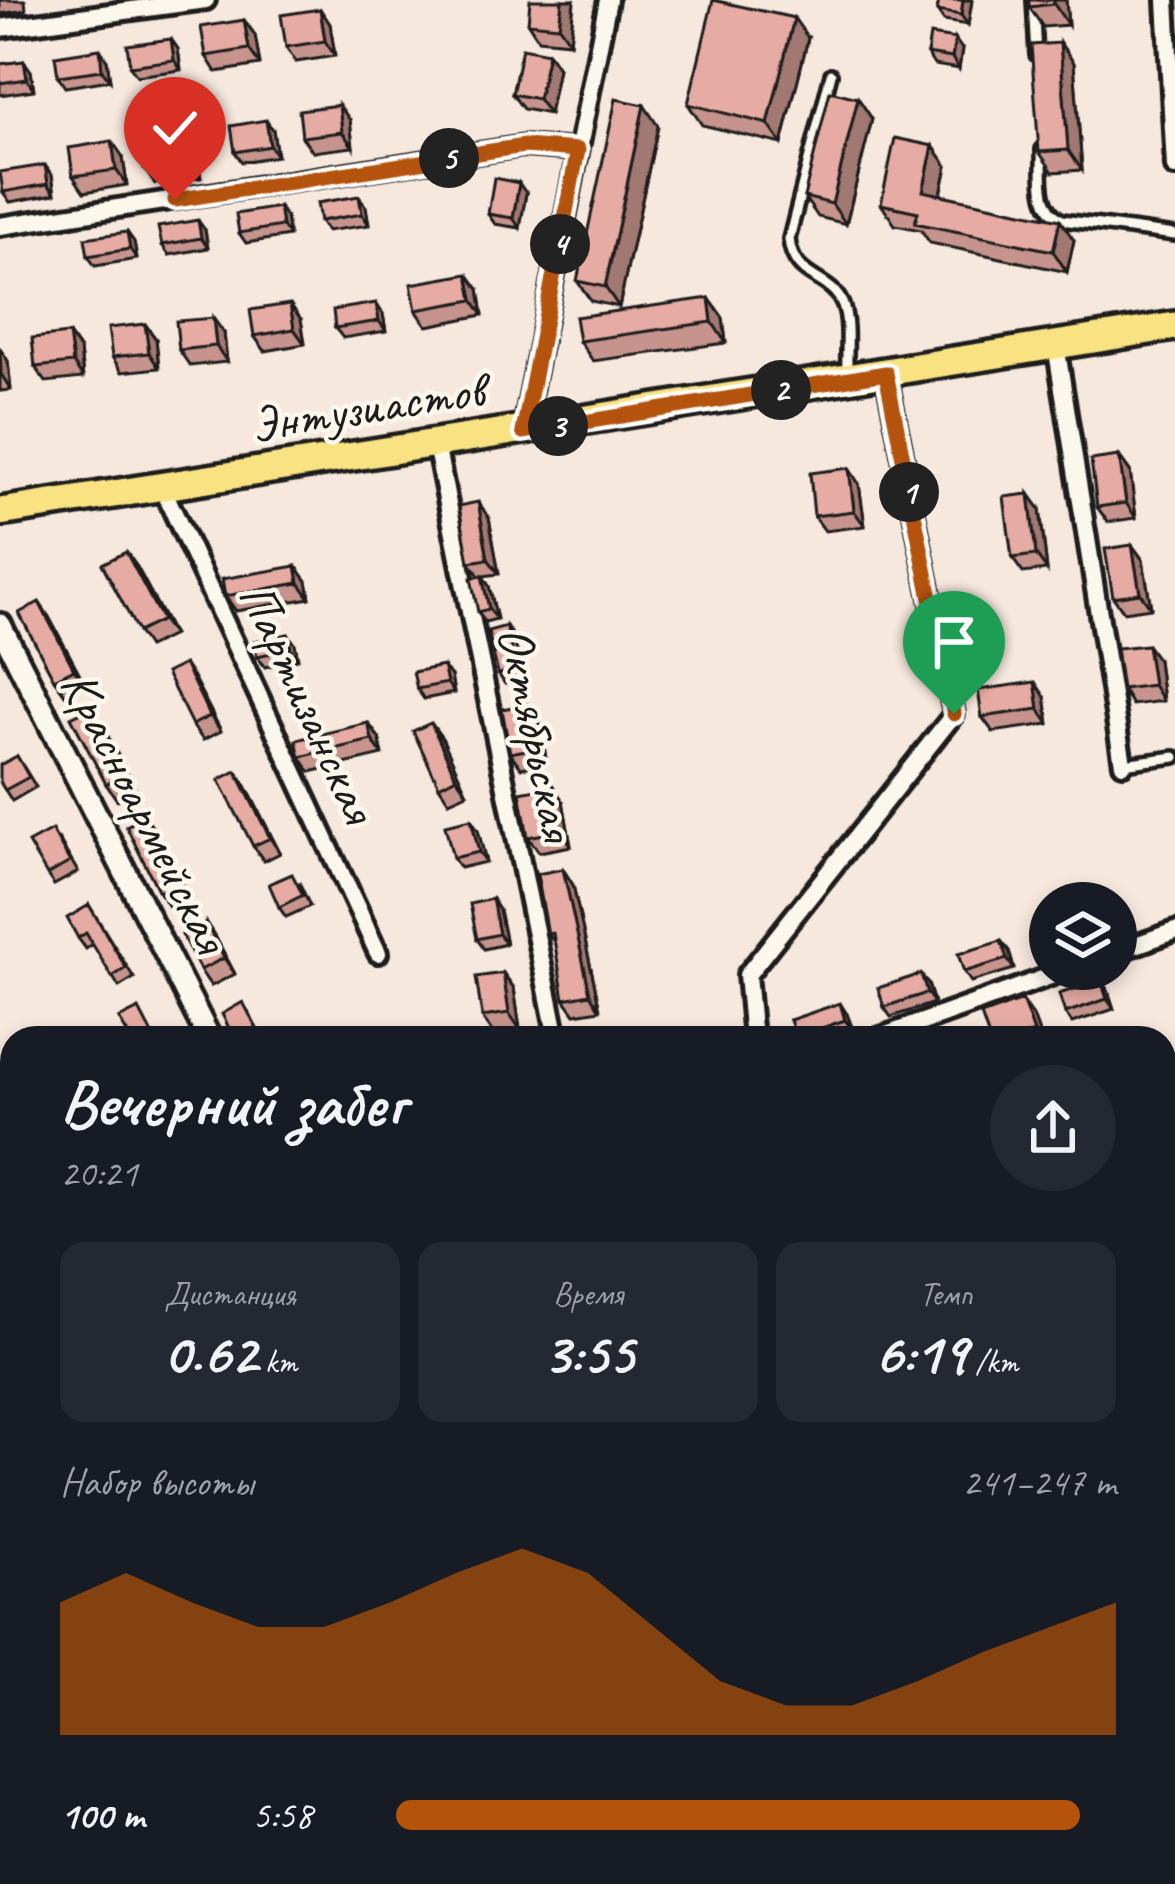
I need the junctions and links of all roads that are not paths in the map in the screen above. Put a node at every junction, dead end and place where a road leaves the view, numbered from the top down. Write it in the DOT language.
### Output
graph roads {
  1 [pos="206,0"];
  2 [pos="608,0"];
  3 [pos="1034,0"];
  4 [pos="1166,0"];
  5 [pos="0,28"];
  6 [pos="1037,68"];
  7 [pos="831,74"];
  8 [pos="1041,136"];
  9 [pos="1172,144"];
  10 [pos="578,150"];
  11 [pos="1175,166"];
  12 [pos="0,226"];
  13 [pos="1175,235"];
  14 [pos="1175,326"];
  15 [pos="1056,345"];
  16 [pos="886,373"];
  17 [pos="847,379"];
  18 [pos="523,432"];
  19 [pos="436,445"];
  20 [pos="162,487"];
  21 [pos="0,512"];
  22 [pos="0,625"];
  23 [pos="1175,757"];
  24 [pos="1123,764"];
  25 [pos="1175,931"];
  26 [pos="1137,945"];
  27 [pos="378,953"];
  28 [pos="1029,984"];
  29 [pos="203,1026"];
  30 [pos="554,1026"];
  31 [pos="752,1026"];
  32 [pos="911,1026"];
  1 -- 5 [label="street"];
  2 -- 10 [label="street"];
  3 -- 6 [label="lane"];
  4 -- 9 [label="street"];
  7 -- 17 [label="lane"];
  8 -- 13 [label="lane"];
  9 -- 11 [label="street"];
  10 -- 12 [label="street"];
  10 -- 18 [label="street"];
  14 -- 15 [label="main road, Энтузиастов"];
  15 -- 16 [label="main road, Энтузиастов"];
  15 -- 24 [label="street"];
  16 -- 17 [label="main road, Энтузиастов"];
  16 -- 31 [label="street"];
  17 -- 18 [label="main road, Энтузиастов"];
  18 -- 19 [label="main road, Энтузиастов"];
  19 -- 20 [label="main road, Энтузиастов"];
  19 -- 30 [label="street, Октябрьская"];
  20 -- 21 [label="main road, Энтузиастов"];
  20 -- 27 [label="street, Партизанская"];
  22 -- 29 [label="street, Красноармейская"];
  23 -- 24 [label="lane"];
  25 -- 26 [label="street"];
  28 -- 32 [label="street"];
}
